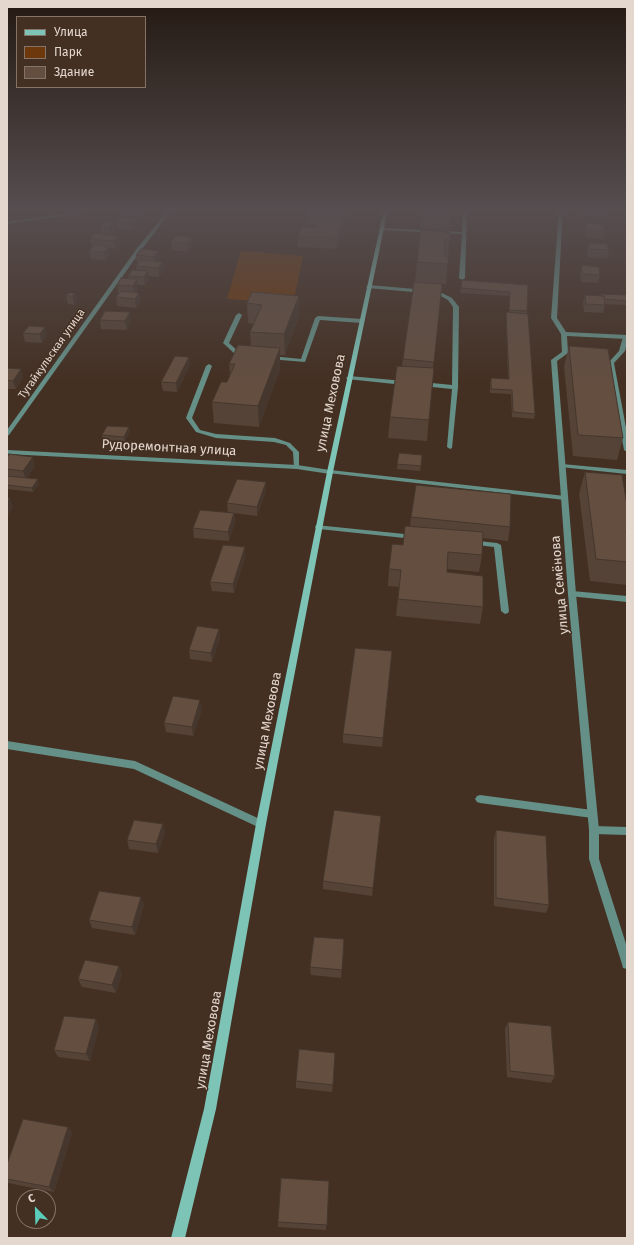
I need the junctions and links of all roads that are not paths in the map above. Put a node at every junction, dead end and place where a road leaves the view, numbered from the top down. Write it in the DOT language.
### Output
graph roads {
  1 [pos="126,267"];
  2 [pos="373,267"];
  3 [pos="462,267"];
  4 [pos="557,267"];
  5 [pos="462,278"];
  6 [pos="369,287"];
  7 [pos="239,314"];
  8 [pos="362,321"];
  9 [pos="564,334"];
  10 [pos="626,337"];
  11 [pos="625,351"];
  12 [pos="252,356"];
  13 [pos="267,357"];
  14 [pos="209,366"];
  15 [pos="349,378"];
  16 [pos="410,383"];
  17 [pos="417,384"];
  18 [pos="455,387"];
  19 [pos="7,434"];
  20 [pos="450,447"];
  21 [pos="627,450"];
  22 [pos="7,452"];
  23 [pos="562,466"];
  24 [pos="297,467"];
  25 [pos="330,472"];
  26 [pos="627,472"];
  27 [pos="565,498"];
  28 [pos="320,527"];
  29 [pos="420,537"];
  30 [pos="466,542"];
  31 [pos="572,594"];
  32 [pos="627,599"];
  33 [pos="505,611"];
  34 [pos="7,745"];
  35 [pos="480,799"];
  36 [pos="592,814"];
  37 [pos="261,824"];
  38 [pos="594,830"];
  39 [pos="627,831"];
  40 [pos="627,964"];
  41 [pos="178,1238"];
  1 -- 19 [label="street, Тугайкульская улица"];
  2 -- 6 [label="street, улица Меховова"];
  3 -- 5 [label="street"];
  4 -- 9 [label="street, улица Семёнова"];
  6 -- 8 [label="street, улица Меховова"];
  6 -- 18 [label="street"];
  7 -- 12 [label="street"];
  8 -- 13 [label="street"];
  8 -- 15 [label="street, улица Меховова"];
  9 -- 10 [label="street"];
  9 -- 23 [label="street, улица Семёнова"];
  10 -- 11 [label="street"];
  11 -- 21 [label="street"];
  14 -- 24 [label="street"];
  15 -- 16 [label="street"];
  15 -- 25 [label="street, улица Меховова"];
  17 -- 18 [label="street"];
  18 -- 20 [label="street"];
  22 -- 24 [label="street, Рудоремонтная улица"];
  23 -- 26 [label="street"];
  23 -- 27 [label="street, улица Семёнова"];
  24 -- 25 [label="street, Рудоремонтная улица"];
  25 -- 27 [label="street, Рудоремонтная улица"];
  25 -- 28 [label="street, улица Меховова"];
  27 -- 31 [label="street, улица Семёнова"];
  28 -- 29 [label="street"];
  28 -- 37 [label="street, улица Меховова"];
  30 -- 33 [label="street"];
  31 -- 32 [label="street"];
  31 -- 36 [label="street, улица Семёнова"];
  34 -- 37 [label="street"];
  35 -- 36 [label="street"];
  36 -- 38 [label="street, улица Семёнова"];
  37 -- 41 [label="street, улица Меховова"];
  38 -- 39 [label="street"];
  38 -- 40 [label="street, улица Семёнова"];
}
